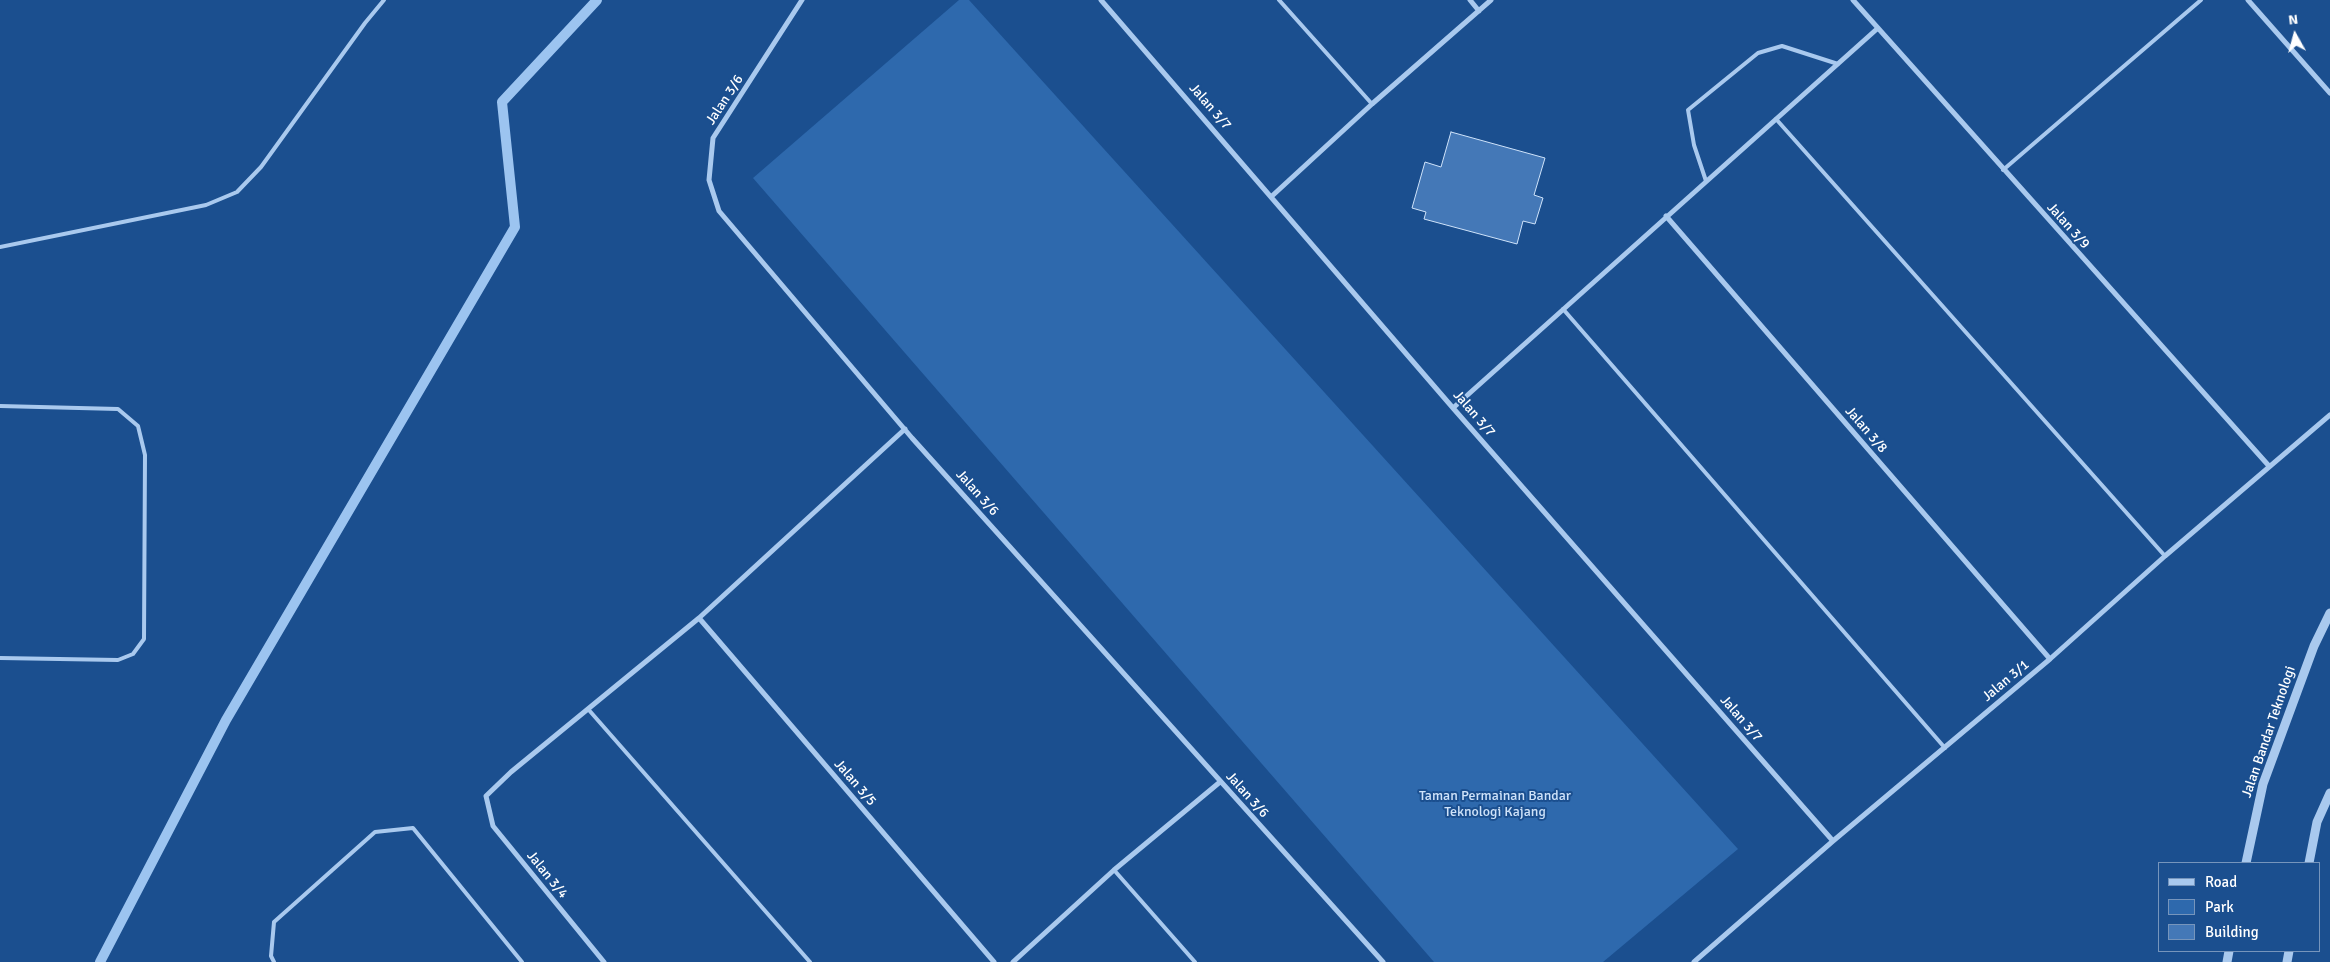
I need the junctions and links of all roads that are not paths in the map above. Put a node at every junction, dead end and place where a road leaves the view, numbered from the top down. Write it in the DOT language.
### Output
graph roads {
  1 [pos="384,0"];
  2 [pos="802,0"];
  3 [pos="1101,0"];
  4 [pos="1279,0"];
  5 [pos="1470,0"];
  6 [pos="1491,0"];
  7 [pos="1853,0"];
  8 [pos="2201,0"];
  9 [pos="2248,0"];
  10 [pos="1479,11"];
  11 [pos="1878,28"];
  12 [pos="1838,64"];
  13 [pos="2330,92"];
  14 [pos="1372,104"];
  15 [pos="1776,119"];
  16 [pos="2003,170"];
  17 [pos="1706,181"];
  18 [pos="1272,196"];
  19 [pos="1666,216"];
  20 [pos="0,247"];
  21 [pos="1564,309"];
  22 [pos="0,406"];
  23 [pos="1454,408"];
  24 [pos="2330,415"];
  25 [pos="905,429"];
  26 [pos="2269,466"];
  27 [pos="2165,556"];
  28 [pos="2330,613"];
  29 [pos="699,618"];
  30 [pos="0,658"];
  31 [pos="2050,659"];
  32 [pos="588,709"];
  33 [pos="1945,748"];
  34 [pos="1220,782"];
  35 [pos="2330,793"];
  36 [pos="1833,841"];
  37 [pos="2246,862"];
  38 [pos="2308,862"];
  39 [pos="1114,870"];
  40 [pos="274,962"];
  41 [pos="522,962"];
  42 [pos="604,962"];
  43 [pos="810,962"];
  44 [pos="994,962"];
  45 [pos="1013,962"];
  46 [pos="1195,962"];
  47 [pos="1383,962"];
  48 [pos="1694,962"];
  1 -- 20 [label="lane"];
  2 -- 25 [label="street, Jalan 3/6"];
  3 -- 18 [label="street, Jalan 3/7"];
  4 -- 14 [label="lane"];
  5 -- 10 [label="street"];
  6 -- 10 [label="street"];
  7 -- 11 [label="street, Jalan 3/9"];
  8 -- 16 [label="lane"];
  9 -- 13 [label="street"];
  10 -- 14 [label="street"];
  11 -- 12 [label="street"];
  11 -- 16 [label="street, Jalan 3/9"];
  12 -- 15 [label="street"];
  12 -- 17 [label="lane"];
  14 -- 18 [label="street"];
  15 -- 17 [label="street"];
  15 -- 27 [label="lane"];
  16 -- 26 [label="street, Jalan 3/9"];
  17 -- 19 [label="street"];
  18 -- 23 [label="street, Jalan 3/7"];
  19 -- 21 [label="street"];
  19 -- 31 [label="street, Jalan 3/8"];
  21 -- 23 [label="street"];
  21 -- 33 [label="lane"];
  22 -- 30 [label="lane"];
  23 -- 36 [label="street, Jalan 3/7"];
  24 -- 26 [label="street, Jalan 3/1"];
  25 -- 29 [label="street"];
  25 -- 34 [label="street, Jalan 3/6"];
  26 -- 27 [label="street, Jalan 3/1"];
  27 -- 31 [label="street, Jalan 3/1"];
  28 -- 37 [label="street, Jalan Bandar Teknologi"];
  29 -- 32 [label="street"];
  29 -- 44 [label="street, Jalan 3/5"];
  31 -- 33 [label="street, Jalan 3/1"];
  32 -- 42 [label="street, Jalan 3/4"];
  32 -- 43 [label="lane"];
  33 -- 36 [label="street, Jalan 3/1"];
  34 -- 39 [label="street"];
  34 -- 47 [label="street, Jalan 3/6"];
  35 -- 38 [label="street"];
  36 -- 48 [label="street, Jalan 3/1"];
  39 -- 45 [label="street"];
  39 -- 46 [label="lane"];
  40 -- 41 [label="lane"];
}
